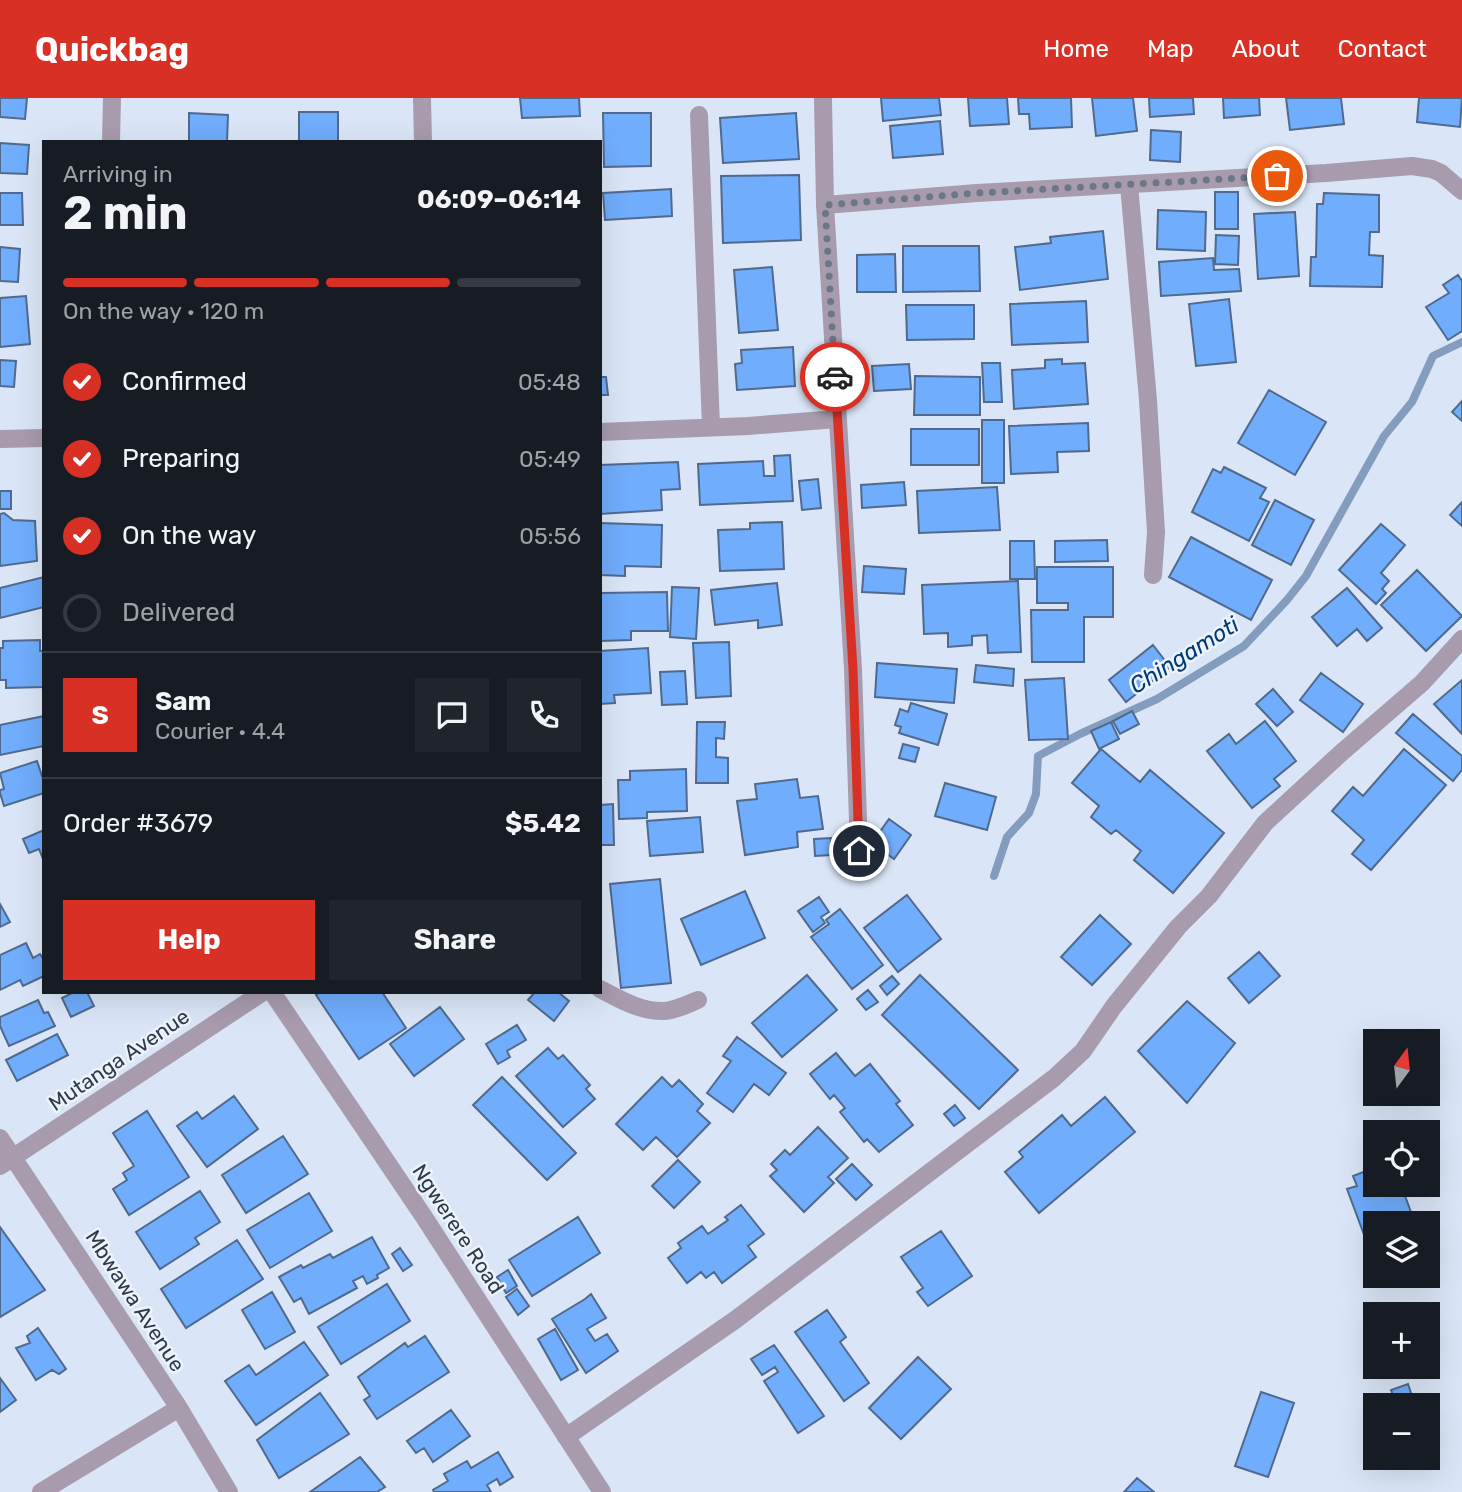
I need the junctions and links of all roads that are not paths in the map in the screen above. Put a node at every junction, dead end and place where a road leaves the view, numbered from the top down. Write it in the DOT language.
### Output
graph roads {
  1 [pos="112,98"];
  2 [pos="422,98"];
  3 [pos="823,98"];
  4 [pos="699,115"];
  5 [pos="111,140"];
  6 [pos="423,140"];
  7 [pos="1129,185"];
  8 [pos="1462,191"];
  9 [pos="825,205"];
  10 [pos="837,419"];
  11 [pos="711,428"];
  12 [pos="602,432"];
  13 [pos="42,438"];
  14 [pos="0,439"];
  15 [pos="1153,575"];
  16 [pos="1462,639"];
  17 [pos="859,851"];
  18 [pos="602,990"];
  19 [pos="260,994"];
  20 [pos="273,994"];
  21 [pos="698,1000"];
  22 [pos="0,1138"];
  23 [pos="7,1162"];
  24 [pos="179,1408"];
  25 [pos="566,1437"];
  26 [pos="41,1492"];
  27 [pos="229,1492"];
  28 [pos="602,1492"];
  1 -- 5 [label="street"];
  2 -- 6 [label="street"];
  3 -- 9 [label="street"];
  4 -- 11 [label="street"];
  7 -- 8 [label="street"];
  7 -- 9 [label="street"];
  7 -- 15 [label="street"];
  9 -- 10 [label="street"];
  10 -- 11 [label="street"];
  10 -- 17 [label="street"];
  11 -- 12 [label="street"];
  13 -- 14 [label="street"];
  16 -- 25 [label="street"];
  18 -- 21 [label="street"];
  19 -- 23 [label="street, Mutanga Avenue"];
  20 -- 25 [label="street, Ngwerere Road"];
  22 -- 23 [label="street, Mbwawa Avenue"];
  23 -- 24 [label="street, Mbwawa Avenue"];
  24 -- 26 [label="street"];
  24 -- 27 [label="street, Mbwawa Avenue"];
  25 -- 28 [label="street, Ngwerere Road"];
}
